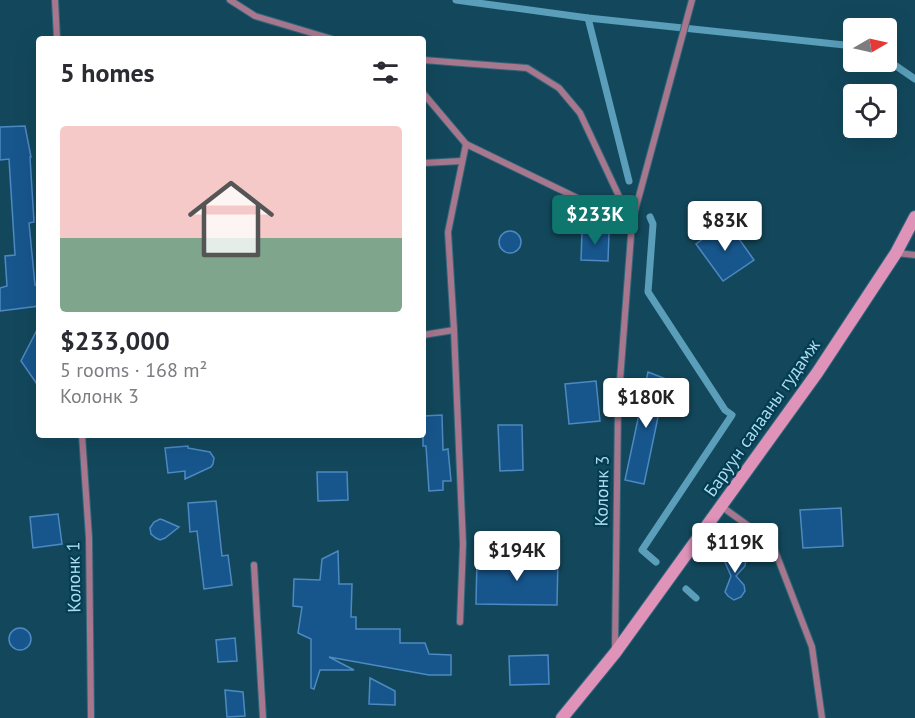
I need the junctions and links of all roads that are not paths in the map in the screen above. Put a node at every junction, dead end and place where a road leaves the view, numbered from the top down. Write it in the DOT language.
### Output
graph roads {
  1 [pos="55,0"];
  2 [pos="230,0"];
  3 [pos="691,2"];
  4 [pos="57,36"];
  5 [pos="322,36"];
  6 [pos="426,60"];
  7 [pos="426,97"];
  8 [pos="466,144"];
  9 [pos="462,161"];
  10 [pos="426,164"];
  11 [pos="915,217"];
  12 [pos="632,222"];
  13 [pos="896,253"];
  14 [pos="915,255"];
  15 [pos="454,330"];
  16 [pos="426,334"];
  17 [pos="82,438"];
  18 [pos="721,506"];
  19 [pos="254,565"];
  20 [pos="460,622"];
  21 [pos="615,653"];
  22 [pos="91,718"];
  23 [pos="263,718"];
  24 [pos="562,718"];
  25 [pos="822,718"];
  1 -- 4 [label="street"];
  2 -- 5 [label="street"];
  3 -- 12 [label="street, Колонк 3"];
  6 -- 12 [label="street"];
  7 -- 8 [label="street"];
  8 -- 9 [label="street"];
  8 -- 12 [label="street"];
  9 -- 10 [label="street"];
  9 -- 15 [label="street"];
  11 -- 13 [label="main road, Баруун салааны гудамж"];
  12 -- 21 [label="street, Колонк 3"];
  13 -- 14 [label="street"];
  13 -- 18 [label="main road, Баруун салааны гудамж"];
  15 -- 16 [label="street"];
  15 -- 20 [label="street"];
  17 -- 22 [label="street, Колонк 1"];
  18 -- 21 [label="main road, Баруун салааны гудамж"];
  18 -- 25 [label="street"];
  19 -- 23 [label="street"];
  21 -- 24 [label="main road, Баруун салааны гудамж"];
}
